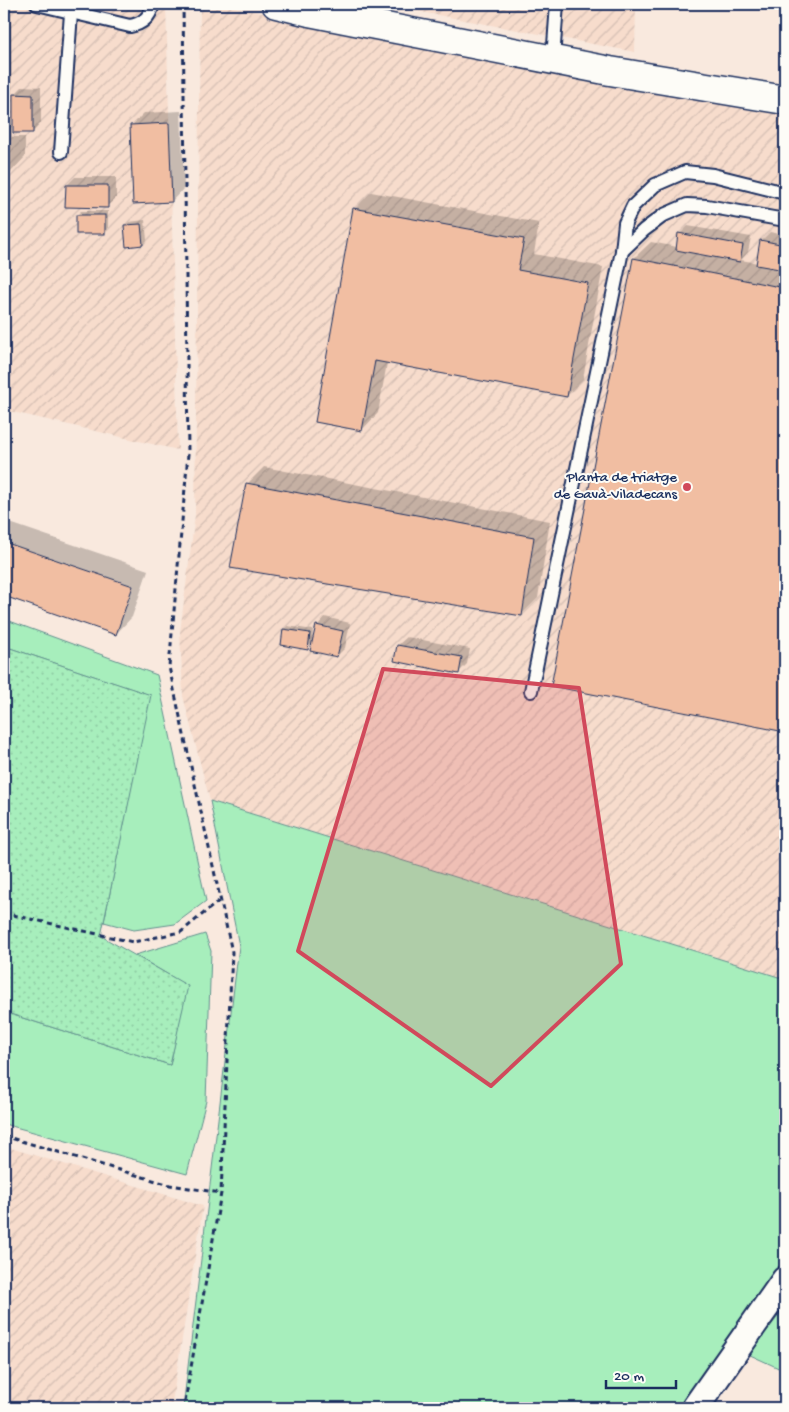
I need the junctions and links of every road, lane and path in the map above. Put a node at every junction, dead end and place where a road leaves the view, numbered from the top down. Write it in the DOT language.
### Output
graph roads {
  1 [pos="37,4"];
  2 [pos="153,4"];
  3 [pos="183,4"];
  4 [pos="276,4"];
  5 [pos="557,4"];
  6 [pos="72,13"];
  7 [pos="553,59"];
  8 [pos="785,100"];
  9 [pos="61,152"];
  10 [pos="785,193"];
  11 [pos="785,220"];
  12 [pos="622,251"];
  13 [pos="531,691"];
  14 [pos="220,900"];
  15 [pos="4,913"];
  16 [pos="4,1136"];
  17 [pos="221,1193"];
  18 [pos="785,1280"];
  19 [pos="184,1408"];
  20 [pos="695,1408"];
  1 -- 6 [label="lane"];
  2 -- 6 [label="lane"];
  3 -- 14 [label="path"];
  4 -- 7 [label="main road"];
  5 -- 7 [label="lane"];
  6 -- 9 [label="lane"];
  7 -- 8 [label="main road"];
  10 -- 12 [label="lane"];
  11 -- 12 [label="lane"];
  12 -- 13 [label="lane"];
  14 -- 15 [label="path"];
  14 -- 17 [label="path"];
  16 -- 17 [label="path"];
  17 -- 19 [label="path"];
  18 -- 20 [label="street"];
}
